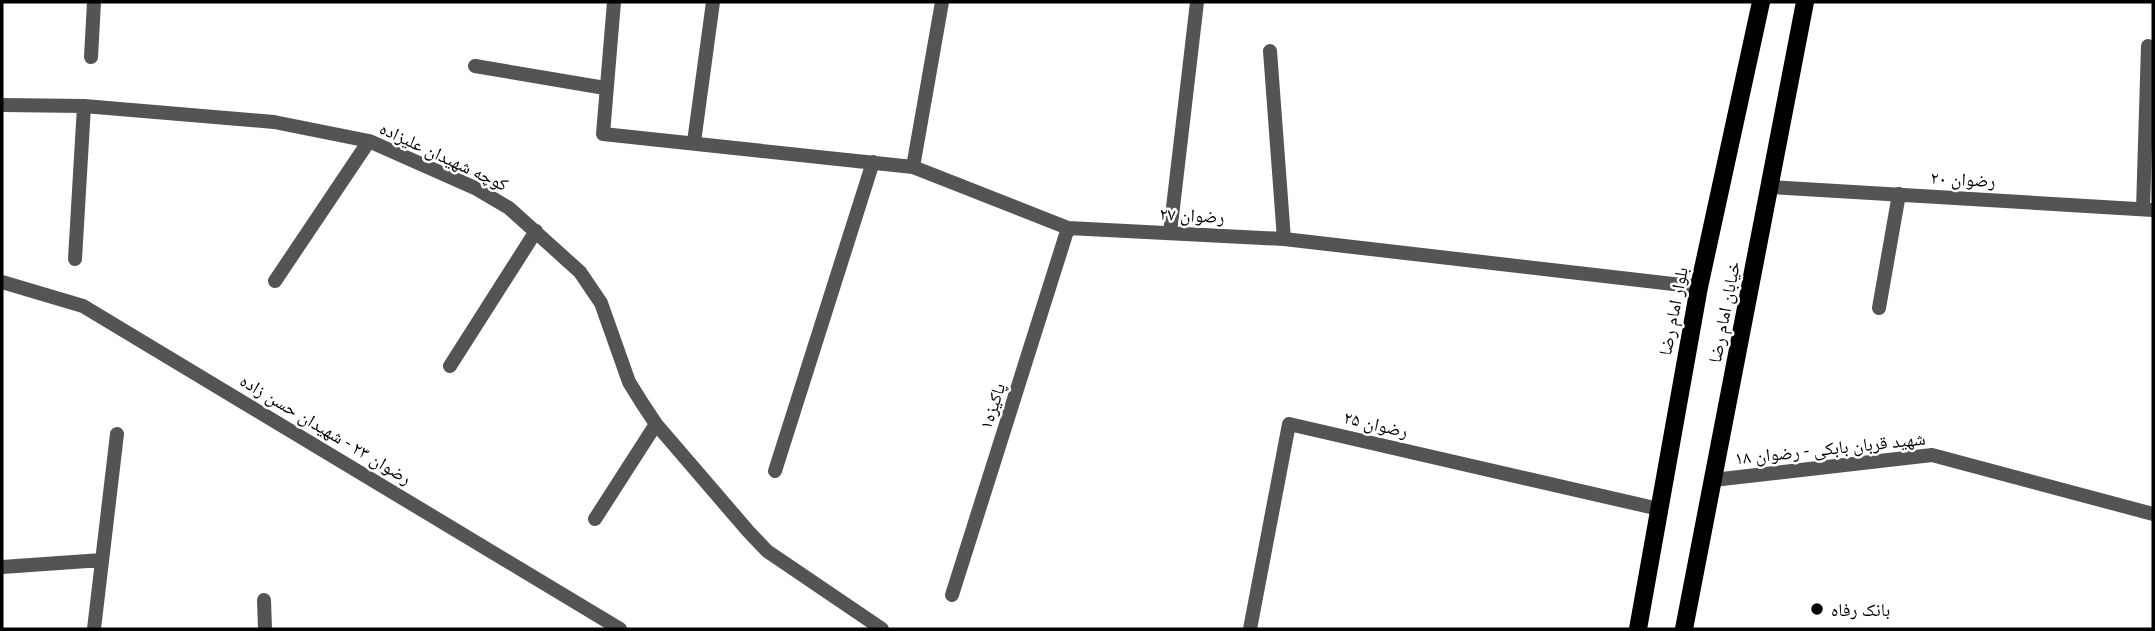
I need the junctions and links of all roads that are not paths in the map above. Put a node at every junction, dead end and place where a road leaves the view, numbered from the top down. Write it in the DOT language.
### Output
graph roads {
  1 [pos="94,2"];
  2 [pos="614,2"];
  3 [pos="713,2"];
  4 [pos="942,2"];
  5 [pos="1197,2"];
  6 [pos="1760,2"];
  7 [pos="1805,2"];
  8 [pos="2148,46"];
  9 [pos="1270,51"];
  10 [pos="91,57"];
  11 [pos="475,66"];
  12 [pos="605,88"];
  13 [pos="2,104"];
  14 [pos="84,106"];
  15 [pos="369,141"];
  16 [pos="694,142"];
  17 [pos="873,162"];
  18 [pos="913,167"];
  19 [pos="1770,187"];
  20 [pos="1899,194"];
  21 [pos="2148,209"];
  22 [pos="1068,228"];
  23 [pos="536,231"];
  24 [pos="1170,233"];
  25 [pos="1284,239"];
  26 [pos="75,259"];
  27 [pos="275,281"];
  28 [pos="2,282"];
  29 [pos="1699,286"];
  30 [pos="1879,308"];
  31 [pos="450,366"];
  32 [pos="656,424"];
  33 [pos="117,434"];
  34 [pos="775,471"];
  35 [pos="1713,480"];
  36 [pos="1659,509"];
  37 [pos="2153,514"];
  38 [pos="595,519"];
  39 [pos="102,560"];
  40 [pos="2,567"];
  41 [pos="952,595"];
  42 [pos="264,600"];
  43 [pos="94,629"];
  44 [pos="265,629"];
  45 [pos="620,629"];
  46 [pos="882,629"];
  47 [pos="1250,629"];
  48 [pos="1638,629"];
  49 [pos="1684,629"];
  1 -- 10 [label="street"];
  2 -- 12 [label="street"];
  3 -- 16 [label="street"];
  4 -- 18 [label="street"];
  5 -- 24 [label="street"];
  6 -- 29 [label="main road, بلوار امام رضا"];
  7 -- 19 [label="main road, خیابان امام رضا"];
  8 -- 21 [label="street"];
  9 -- 25 [label="street"];
  11 -- 12 [label="street"];
  12 -- 16 [label="street, رضوان ۲۷"];
  13 -- 14 [label="street, کوچه شهیدان علیزاده"];
  14 -- 15 [label="street, کوچه شهیدان علیزاده"];
  14 -- 26 [label="street"];
  15 -- 23 [label="street, کوچه شهیدان علیزاده"];
  15 -- 27 [label="street"];
  16 -- 17 [label="street, رضوان ۲۷"];
  17 -- 18 [label="street, رضوان ۲۷"];
  17 -- 34 [label="street"];
  18 -- 22 [label="street, رضوان ۲۷"];
  19 -- 20 [label="street, رضوان ۲۰"];
  19 -- 35 [label="main road, خیابان امام رضا"];
  20 -- 21 [label="street, رضوان ۲۰"];
  20 -- 30 [label="street"];
  22 -- 24 [label="street, رضوان ۲۷"];
  22 -- 41 [label="street, پاکیزه۱"];
  23 -- 31 [label="street"];
  23 -- 32 [label="street, کوچه شهیدان علیزاده"];
  24 -- 25 [label="street, رضوان ۲۷"];
  25 -- 29 [label="street, رضوان ۲۷"];
  28 -- 45 [label="street, رضوان ۲۳ - شهیدان حسن زاده"];
  29 -- 36 [label="main road, بلوار امام رضا"];
  32 -- 38 [label="street"];
  32 -- 46 [label="street, کوچه شهیدان علیزاده"];
  33 -- 39 [label="street"];
  35 -- 37 [label="street, شهید قربان بابکی - رضوان ۱۸"];
  35 -- 49 [label="main road, خیابان امام رضا"];
  36 -- 47 [label="street, رضوان ۲۵"];
  36 -- 48 [label="main road, بلوار امام رضا"];
  39 -- 40 [label="street"];
  39 -- 43 [label="street"];
  42 -- 44 [label="street"];
}
